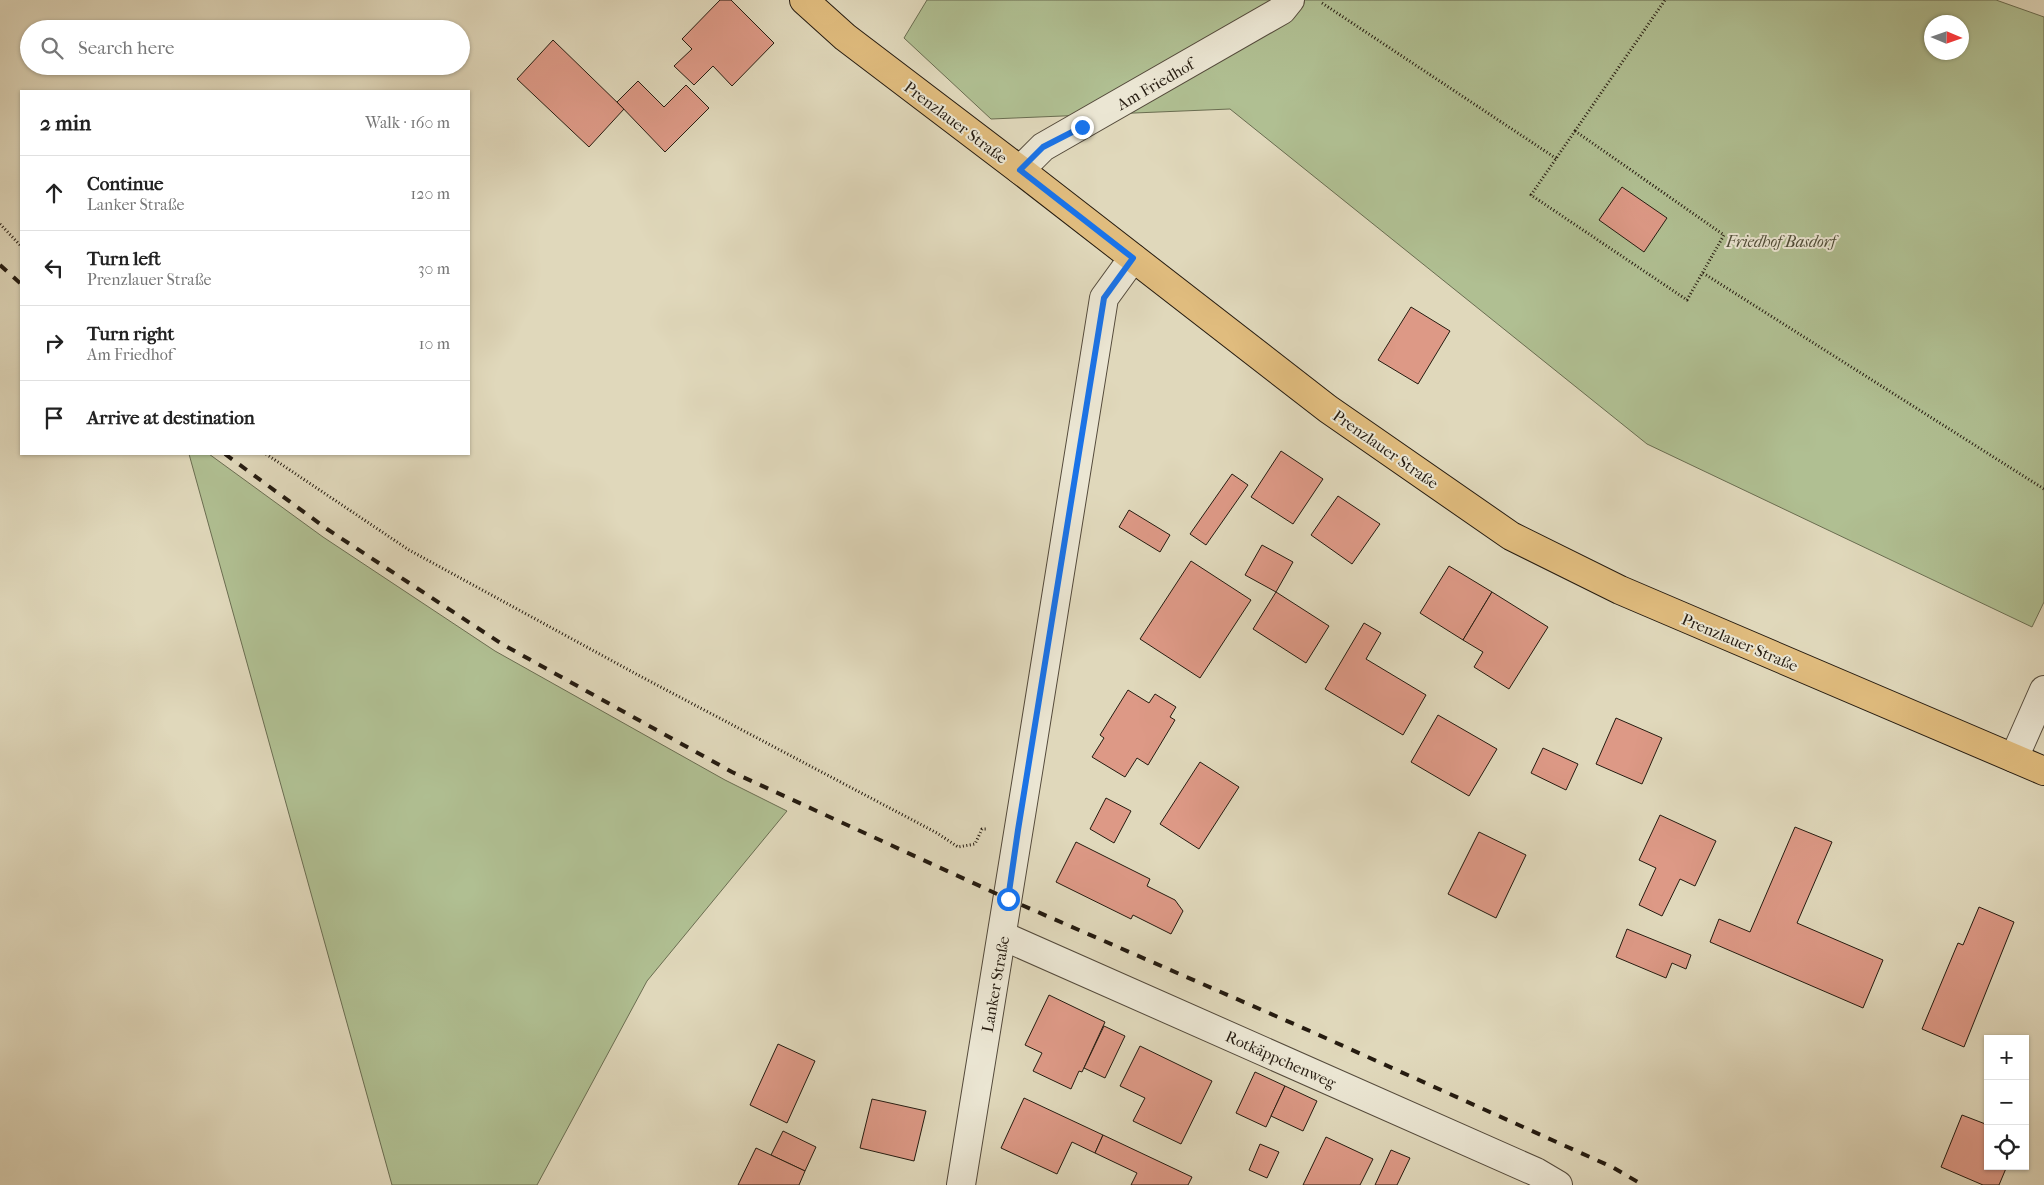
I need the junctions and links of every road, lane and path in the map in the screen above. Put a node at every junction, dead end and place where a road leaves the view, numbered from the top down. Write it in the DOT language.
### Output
graph roads {
  1 [pos="804,0"];
  2 [pos="1290,0"];
  3 [pos="1318,0"];
  4 [pos="1665,0"];
  5 [pos="1575,131"];
  6 [pos="1556,159"];
  7 [pos="1020,170"];
  8 [pos="0,224"];
  9 [pos="20,245"];
  10 [pos="1133,258"];
  11 [pos="1703,273"];
  12 [pos="267,455"];
  13 [pos="2044,489"];
  14 [pos="2044,690"];
  15 [pos="2014,758"];
  16 [pos="2044,771"];
  17 [pos="1018,830"];
  18 [pos="1003,936"];
  19 [pos="960,1185"];
  20 [pos="1558,1185"];
  1 -- 7 [label="main road, Prenzlauer Straße"];
  2 -- 7 [label="street, Am Friedhof"];
  3 -- 6 [label="path"];
  4 -- 5 [label="path"];
  5 -- 6 [label="path"];
  5 -- 11 [label="path"];
  6 -- 11 [label="path"];
  7 -- 10 [label="main road, Prenzlauer Straße"];
  8 -- 9 [label="path"];
  10 -- 15 [label="main road, Prenzlauer Straße"];
  10 -- 17 [label="street, Lanker Straße"];
  11 -- 13 [label="path"];
  12 -- 17 [label="path"];
  14 -- 15 [label="street"];
  15 -- 16 [label="main road, Prenzlauer Straße"];
  17 -- 18 [label="street, Lanker Straße"];
  18 -- 19 [label="street, Lanker Straße"];
  18 -- 20 [label="street, Rotkäppchenweg"];
}
